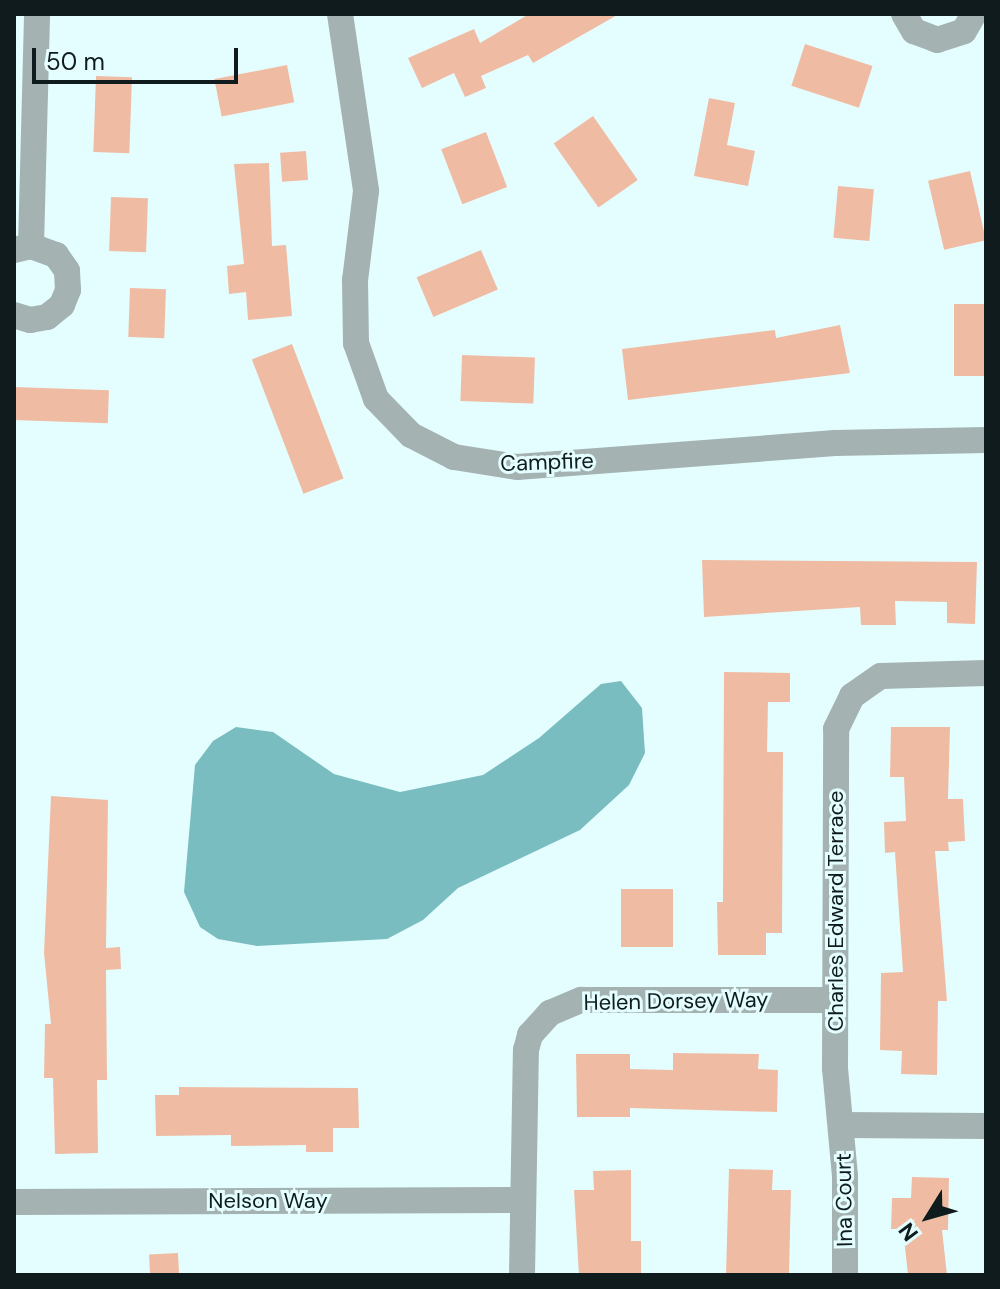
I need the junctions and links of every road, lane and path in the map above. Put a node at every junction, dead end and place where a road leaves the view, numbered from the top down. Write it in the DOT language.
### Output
graph roads {
  1 [pos="37,14"];
  2 [pos="340,14"];
  3 [pos="904,14"];
  4 [pos="974,14"];
  5 [pos="22,248"];
  6 [pos="14,315"];
  7 [pos="986,440"];
  8 [pos="986,673"];
  9 [pos="835,1000"];
  10 [pos="842,1125"];
  11 [pos="986,1126"];
  12 [pos="522,1200"];
  13 [pos="14,1202"];
  14 [pos="522,1275"];
  15 [pos="845,1275"];
  1 -- 5 [label="street"];
  2 -- 7 [label="street, Campfire"];
  3 -- 4 [label="street"];
  5 -- 6 [label="street"];
  8 -- 9 [label="street, Charles Edward Terrace"];
  9 -- 10 [label="street, Charles Edward Terrace"];
  9 -- 12 [label="street, Helen Dorsey Way"];
  10 -- 11 [label="street"];
  10 -- 15 [label="street, Ina Court"];
  12 -- 13 [label="street, Nelson Way"];
  12 -- 14 [label="street, Helen Dorsey Way"];
}
